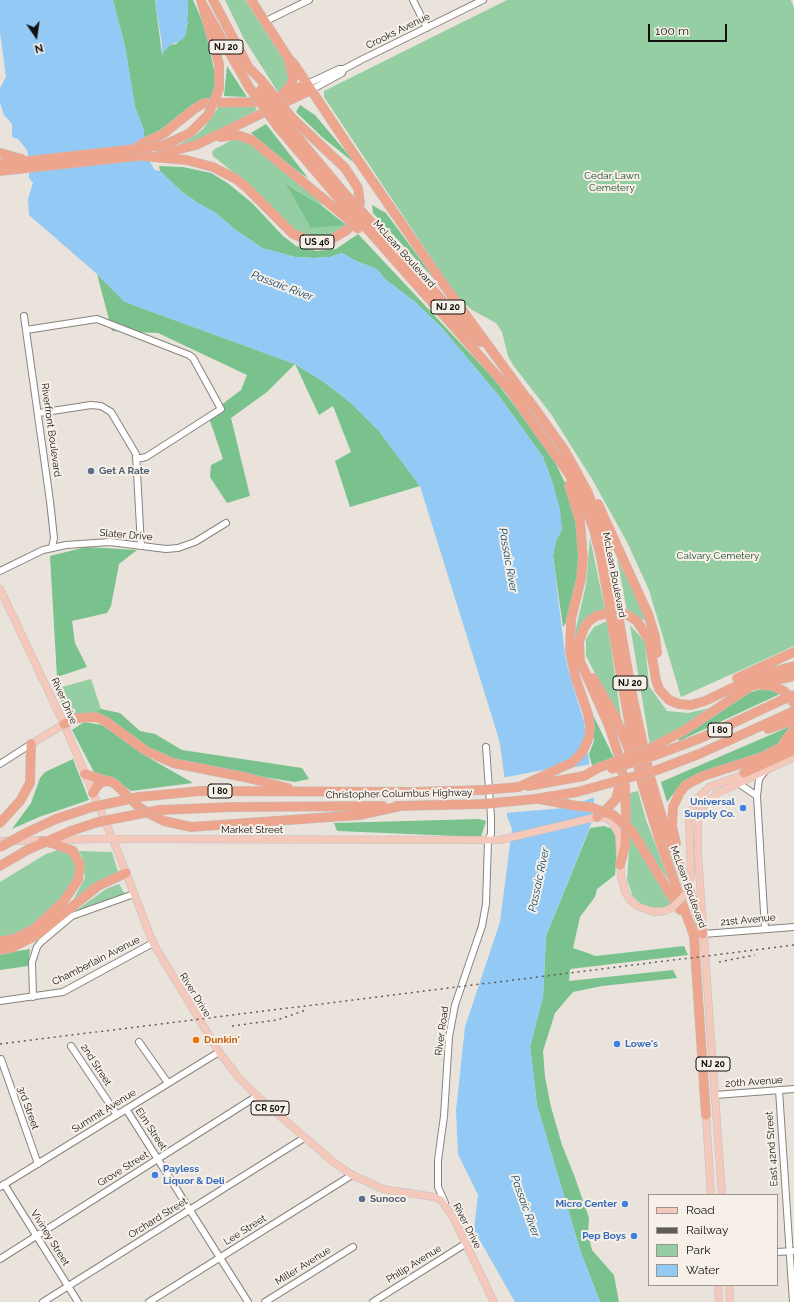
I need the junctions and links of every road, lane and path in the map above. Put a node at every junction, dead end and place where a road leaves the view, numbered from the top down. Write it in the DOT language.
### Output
graph roads {
  1 [pos="213,0"];
  2 [pos="250,0"];
  3 [pos="309,0"];
  4 [pos="413,0"];
  5 [pos="483,0"];
  6 [pos="202,4"];
  7 [pos="264,22"];
  8 [pos="427,28"];
  9 [pos="289,59"];
  10 [pos="256,84"];
  11 [pos="309,87"];
  12 [pos="281,96"];
  13 [pos="285,122"];
  14 [pos="207,140"];
  15 [pos="0,153"];
  16 [pos="138,153"];
  17 [pos="171,155"];
  18 [pos="14,163"];
  19 [pos="0,164"];
  20 [pos="0,171"];
  21 [pos="343,210"];
  22 [pos="361,222"];
  23 [pos="24,316"];
  24 [pos="26,330"];
  25 [pos="530,402"];
  26 [pos="39,414"];
  27 [pos="543,436"];
  28 [pos="565,451"];
  29 [pos="136,459"];
  30 [pos="226,523"];
  31 [pos="141,546"];
  32 [pos="52,547"];
  33 [pos="0,571"];
  34 [pos="0,589"];
  35 [pos="613,604"];
  36 [pos="615,619"];
  37 [pos="794,652"];
  38 [pos="580,654"];
  39 [pos="655,666"];
  40 [pos="794,666"];
  41 [pos="574,668"];
  42 [pos="794,676"];
  43 [pos="746,689"];
  44 [pos="794,695"];
  45 [pos="794,703"];
  46 [pos="691,705"];
  47 [pos="792,719"];
  48 [pos="64,724"];
  49 [pos="611,736"];
  50 [pos="794,741"];
  51 [pos="31,744"];
  52 [pos="486,747"];
  53 [pos="794,750"];
  54 [pos="652,752"];
  55 [pos="770,753"];
  56 [pos="794,757"];
  57 [pos="0,764"];
  58 [pos="766,770"];
  59 [pos="623,772"];
  60 [pos="744,773"];
  61 [pos="85,774"];
  62 [pos="114,782"];
  63 [pos="642,783"];
  64 [pos="738,783"];
  65 [pos="519,787"];
  66 [pos="301,792"];
  67 [pos="93,793"];
  68 [pos="757,796"];
  69 [pos="535,799"];
  70 [pos="401,806"];
  71 [pos="597,817"];
  72 [pos="0,823"];
  73 [pos="113,840"];
  74 [pos="488,840"];
  75 [pos="0,841"];
  76 [pos="42,841"];
  77 [pos="0,847"];
  78 [pos="620,865"];
  79 [pos="0,866"];
  80 [pos="126,873"];
  81 [pos="134,894"];
  82 [pos="692,896"];
  83 [pos="794,927"];
  84 [pos="765,929"];
  85 [pos="703,934"];
  86 [pos="0,941"];
  87 [pos="153,943"];
  88 [pos="0,950"];
  89 [pos="694,950"];
  90 [pos="33,997"];
  91 [pos="0,1001"];
  92 [pos="139,1042"];
  93 [pos="71,1046"];
  94 [pos="219,1052"];
  95 [pos="1,1059"];
  96 [pos="168,1082"];
  97 [pos="794,1089"];
  98 [pos="779,1090"];
  99 [pos="715,1095"];
  100 [pos="256,1096"];
  101 [pos="126,1109"];
  102 [pos="117,1115"];
  103 [pos="706,1115"];
  104 [pos="304,1138"];
  105 [pos="158,1159"];
  106 [pos="38,1164"];
  107 [pos="352,1175"];
  108 [pos="2,1186"];
  109 [pos="711,1194"];
  110 [pos="722,1194"];
  111 [pos="446,1204"];
  112 [pos="190,1209"];
  113 [pos="37,1236"];
  114 [pos="466,1244"];
  115 [pos="353,1247"];
  116 [pos="792,1251"];
  117 [pos="778,1252"];
  118 [pos="0,1258"];
  119 [pos="220,1258"];
  120 [pos="68,1286"];
  121 [pos="718,1286"];
  122 [pos="729,1286"];
  123 [pos="43,1302"];
  124 [pos="78,1302"];
  125 [pos="149,1302"];
  126 [pos="248,1302"];
  127 [pos="265,1302"];
  128 [pos="373,1302"];
  129 [pos="493,1302"];
  130 [pos="719,1302"];
  131 [pos="730,1302"];
  132 [pos="793,1302"];
  1 -- 10 [label="highway, McLean Boulevard / NJ 20"];
  2 -- 7 [label="highway"];
  3 -- 7 [label="street"];
  4 -- 8 [label="street"];
  5 -- 8 [label="street, Crooks Avenue"];
  6 -- 10 [label="highway, McLean Boulevard / NJ 20"];
  6 -- 16 [label="highway, US 46, bridge"];
  7 -- 9 [label="highway"];
  8 -- 11 [label="street, Crooks Avenue"];
  9 -- 11 [label="highway"];
  9 -- 12 [label="highway"];
  10 -- 13 [label="highway, McLean Boulevard / NJ 20, bridge"];
  10 -- 13 [label="highway, US 46, bridge"];
  11 -- 12 [label="highway"];
  11 -- 14 [label="highway"];
  11 -- 25 [label="highway"];
  12 -- 16 [label="highway"];
  13 -- 17 [label="highway, US 46"];
  13 -- 21 [label="highway, McLean Boulevard / NJ 20"];
  13 -- 22 [label="highway, McLean Boulevard / NJ 20, bridge"];
  14 -- 17 [label="highway"];
  14 -- 21 [label="highway"];
  15 -- 18 [label="highway"];
  16 -- 17 [label="highway, US 46"];
  16 -- 18 [label="highway, US 46"];
  16 -- 18 [label="highway, US 46"];
  18 -- 19 [label="highway, US 46"];
  18 -- 20 [label="highway, US 46"];
  21 -- 22 [label="highway, bridge"];
  22 -- 25 [label="highway, McLean Boulevard / NJ 20"];
  22 -- 27 [label="highway, McLean Boulevard / NJ 20"];
  23 -- 24 [label="street, Riverfront Boulevard"];
  24 -- 26 [label="street, Riverfront Boulevard"];
  24 -- 29 [label="street"];
  25 -- 28 [label="highway, McLean Boulevard / NJ 20"];
  26 -- 29 [label="street"];
  26 -- 32 [label="street, Riverfront Boulevard"];
  27 -- 35 [label="highway, McLean Boulevard / NJ 20"];
  27 -- 41 [label="highway"];
  28 -- 35 [label="highway, McLean Boulevard / NJ 20"];
  28 -- 39 [label="highway"];
  29 -- 31 [label="street"];
  30 -- 31 [label="street, Slater Drive"];
  31 -- 32 [label="street, Slater Drive"];
  32 -- 33 [label="street, Slater Drive"];
  34 -- 48 [label="main road, River Drive / CR 507"];
  35 -- 36 [label="highway, McLean Boulevard / NJ 20, bridge"];
  36 -- 63 [label="highway, McLean Boulevard / NJ 20"];
  36 -- 82 [label="highway, McLean Boulevard / NJ 20"];
  37 -- 46 [label="highway"];
  38 -- 39 [label="highway"];
  38 -- 49 [label="highway"];
  38 -- 63 [label="highway"];
  39 -- 46 [label="highway"];
  40 -- 46 [label="highway"];
  41 -- 49 [label="highway"];
  41 -- 65 [label="highway"];
  42 -- 43 [label="highway"];
  43 -- 45 [label="highway"];
  43 -- 54 [label="highway"];
  44 -- 54 [label="highway, I 80, bridge"];
  47 -- 55 [label="highway"];
  47 -- 69 [label="highway, Christopher Columbus Highway / I 80, bridge"];
  48 -- 51 [label="main road"];
  48 -- 61 [label="main road, River Drive / CR 507"];
  48 -- 66 [label="highway"];
  49 -- 59 [label="highway"];
  50 -- 55 [label="highway"];
  51 -- 57 [label="street"];
  51 -- 72 [label="highway"];
  52 -- 74 [label="street, River Road"];
  53 -- 60 [label="highway"];
  54 -- 65 [label="highway, Christopher Columbus Highway / I 80, bridge"];
  55 -- 82 [label="highway"];
  56 -- 58 [label="main road"];
  58 -- 60 [label="main road"];
  58 -- 64 [label="main road"];
  58 -- 68 [label="street"];
  59 -- 71 [label="highway"];
  59 -- 78 [label="highway"];
  60 -- 78 [label="main road, bridge"];
  61 -- 62 [label="highway"];
  61 -- 67 [label="main road, River Drive / CR 507"];
  62 -- 67 [label="highway"];
  62 -- 70 [label="highway"];
  63 -- 89 [label="highway, McLean Boulevard / NJ 20"];
  64 -- 68 [label="street"];
  64 -- 85 [label="main road"];
  65 -- 66 [label="highway, Christopher Columbus Highway / I 80, bridge"];
  66 -- 77 [label="highway, Christopher Columbus Highway / I 80, bridge"];
  67 -- 73 [label="main road, River Drive / CR 507"];
  68 -- 84 [label="street"];
  69 -- 70 [label="highway, Christopher Columbus Highway / I 80, bridge"];
  69 -- 89 [label="highway, bridge"];
  70 -- 79 [label="highway, Christopher Columbus Highway / I 80, bridge"];
  71 -- 74 [label="main road, Market Street"];
  71 -- 78 [label="main road"];
  73 -- 74 [label="main road, Market Street"];
  73 -- 76 [label="main road, Market Street"];
  73 -- 80 [label="main road, River Drive / CR 507"];
  74 -- 111 [label="street, River Road"];
  75 -- 76 [label="main road, Market Street"];
  76 -- 86 [label="highway"];
  80 -- 81 [label="main road, River Drive / CR 507"];
  80 -- 88 [label="highway"];
  81 -- 87 [label="main road, River Drive / CR 507"];
  81 -- 90 [label="street"];
  82 -- 85 [label="highway, McLean Boulevard / NJ 20"];
  83 -- 84 [label="street, 21st Avenue"];
  84 -- 85 [label="street, 21st Avenue"];
  85 -- 99 [label="main road, McLean Boulevard / NJ 20"];
  87 -- 90 [label="street, Chamberlain Avenue"];
  87 -- 94 [label="main road, River Drive / CR 507"];
  89 -- 103 [label="highway, McLean Boulevard / NJ 20"];
  90 -- 91 [label="street, Chamberlain Avenue"];
  92 -- 96 [label="street"];
  93 -- 102 [label="street, 2nd Street"];
  94 -- 96 [label="street, Summit Avenue"];
  94 -- 100 [label="main road, River Drive / CR 507"];
  95 -- 106 [label="street, 3rd Street"];
  96 -- 101 [label="street, Summit Avenue"];
  97 -- 98 [label="street, 20th Avenue"];
  98 -- 99 [label="street, 20th Avenue"];
  98 -- 116 [label="street, East 42nd Street"];
  99 -- 110 [label="main road, McLean Boulevard / NJ 20"];
  100 -- 104 [label="main road, River Drive / CR 507"];
  100 -- 105 [label="street, Grove Street"];
  101 -- 102 [label="street, Summit Avenue"];
  101 -- 105 [label="street, Elm Street"];
  102 -- 106 [label="street, Summit Avenue"];
  103 -- 109 [label="main road, McLean Boulevard / NJ 20"];
  104 -- 107 [label="main road, River Drive / CR 507"];
  104 -- 112 [label="street, Orchard Street"];
  105 -- 112 [label="street, Elm Street"];
  105 -- 113 [label="street, Grove Street"];
  106 -- 108 [label="street, Summit Avenue"];
  107 -- 111 [label="main road, River Drive / CR 507"];
  107 -- 119 [label="street, Lee Street"];
  108 -- 113 [label="street, Viviney Street"];
  111 -- 114 [label="main road, River Drive"];
  112 -- 119 [label="street, Elm Street"];
  112 -- 120 [label="street, Orchard Street"];
  113 -- 118 [label="street, Grove Street"];
  113 -- 120 [label="street, Viviney Street"];
  114 -- 128 [label="street, Philip Avenue"];
  114 -- 129 [label="main road, River Drive"];
  115 -- 127 [label="street, Miller Avenue"];
  116 -- 117 [label="street"];
  116 -- 132 [label="street, East 42nd Street"];
  119 -- 125 [label="street, Lee Street"];
  119 -- 126 [label="street, Elm Street"];
  120 -- 123 [label="street, Orchard Street"];
  120 -- 124 [label="street, Viviney Street"];
  121 -- 130 [label="main road"];
  122 -- 131 [label="main road"];
}
